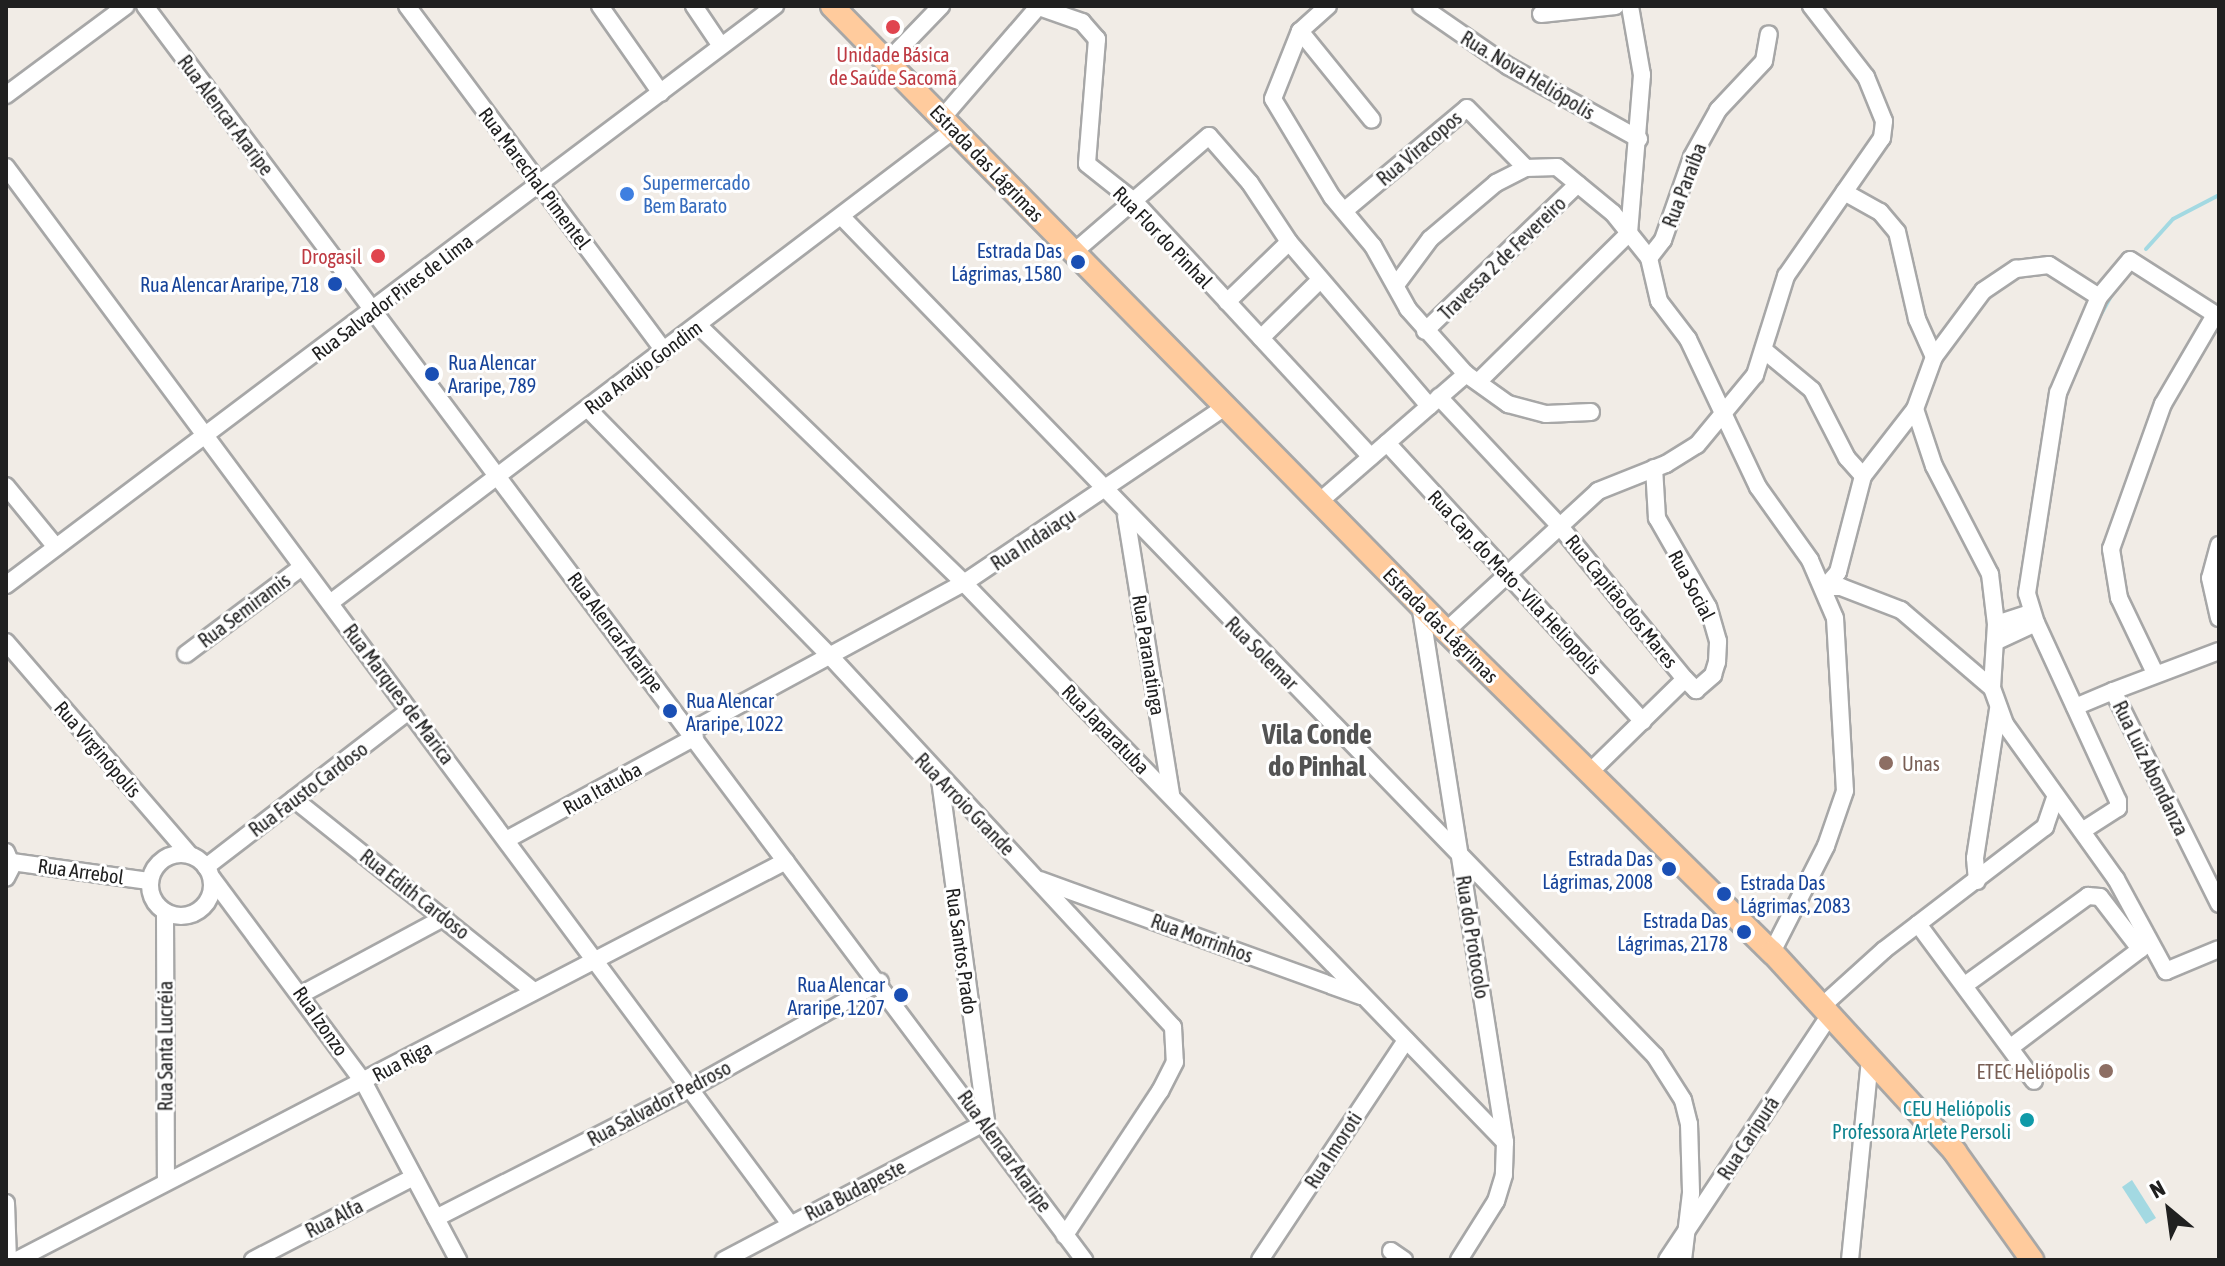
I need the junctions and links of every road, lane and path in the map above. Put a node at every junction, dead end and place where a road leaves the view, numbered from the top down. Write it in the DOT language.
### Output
graph roads {
  1 [pos="126,6"];
  2 [pos="145,6"];
  3 [pos="407,6"];
  4 [pos="600,6"];
  5 [pos="694,6"];
  6 [pos="775,6"];
  7 [pos="832,6"];
  8 [pos="941,6"];
  9 [pos="1328,6"];
  10 [pos="1421,6"];
  11 [pos="1616,6"];
  12 [pos="1630,6"];
  13 [pos="1811,6"];
  14 [pos="1037,7"];
  15 [pos="1541,14"];
  16 [pos="1300,31"];
  17 [pos="1769,34"];
  18 [pos="721,46"];
  19 [pos="887,62"];
  20 [pos="661,93"];
  21 [pos="6,95"];
  22 [pos="1372,120"];
  23 [pos="949,123"];
  24 [pos="1639,139"];
  25 [pos="6,167"];
  26 [pos="1526,168"];
  27 [pos="1578,184"];
  28 [pos="541,186"];
  29 [pos="1844,192"];
  30 [pos="1135,202"];
  31 [pos="1344,211"];
  32 [pos="841,216"];
  33 [pos="1629,233"];
  34 [pos="1289,242"];
  35 [pos="1074,252"];
  36 [pos="1649,258"];
  37 [pos="1320,280"];
  38 [pos="1396,285"];
  39 [pos="2099,297"];
  40 [pos="1227,302"];
  41 [pos="372,312"];
  42 [pos="2217,316"];
  43 [pos="698,325"];
  44 [pos="1425,331"];
  45 [pos="1261,338"];
  46 [pos="664,351"];
  47 [pos="1765,351"];
  48 [pos="1934,357"];
  49 [pos="1472,378"];
  50 [pos="1434,401"];
  51 [pos="1225,407"];
  52 [pos="588,409"];
  53 [pos="1915,409"];
  54 [pos="1591,412"];
  55 [pos="1723,415"];
  56 [pos="203,437"];
  57 [pos="1387,443"];
  58 [pos="1371,457"];
  59 [pos="1654,468"];
  60 [pos="498,474"];
  61 [pos="1863,476"];
  62 [pos="6,486"];
  63 [pos="1104,493"];
  64 [pos="1319,502"];
  65 [pos="1126,515"];
  66 [pos="1558,524"];
  67 [pos="2219,545"];
  68 [pos="56,547"];
  69 [pos="302,567"];
  70 [pos="1507,575"];
  71 [pos="964,583"];
  72 [pos="6,585"];
  73 [pos="1825,587"];
  74 [pos="330,603"];
  75 [pos="1420,604"];
  76 [pos="2034,618"];
  77 [pos="2219,618"];
  78 [pos="1996,624"];
  79 [pos="1446,631"];
  80 [pos="6,642"];
  81 [pos="1995,642"];
  82 [pos="2219,651"];
  83 [pos="186,654"];
  84 [pos="831,657"];
  85 [pos="2155,673"];
  86 [pos="1685,679"];
  87 [pos="1992,688"];
  88 [pos="2113,691"];
  89 [pos="2075,707"];
  90 [pos="410,710"];
  91 [pos="1998,710"];
  92 [pos="1643,721"];
  93 [pos="693,734"];
  94 [pos="1589,773"];
  95 [pos="940,780"];
  96 [pos="1171,795"];
  97 [pos="2055,798"];
  98 [pos="294,799"];
  99 [pos="2082,831"];
  100 [pos="508,839"];
  101 [pos="1459,853"];
  102 [pos="190,855"];
  103 [pos="786,861"];
  104 [pos="8,864"];
  105 [pos="209,873"];
  106 [pos="1037,879"];
  107 [pos="149,881"];
  108 [pos="1977,881"];
  109 [pos="2219,904"];
  110 [pos="165,912"];
  111 [pos="445,917"];
  112 [pos="1918,924"];
  113 [pos="2145,946"];
  114 [pos="2219,949"];
  115 [pos="1772,952"];
  116 [pos="595,958"];
  117 [pos="880,982"];
  118 [pos="1965,985"];
  119 [pos="534,991"];
  120 [pos="302,994"];
  121 [pos="1366,998"];
  122 [pos="1825,1012"];
  123 [pos="1406,1040"];
  124 [pos="2011,1047"];
  125 [pos="1870,1058"];
  126 [pos="363,1081"];
  127 [pos="2034,1081"];
  128 [pos="689,1089"];
  129 [pos="986,1122"];
  130 [pos="1505,1142"];
  131 [pos="414,1177"];
  132 [pos="166,1180"];
  133 [pos="6,1203"];
  134 [pos="436,1218"];
  135 [pos="790,1224"];
  136 [pos="1685,1233"];
  137 [pos="1065,1235"];
  138 [pos="743,1256"];
  139 [pos="8,1260"];
  140 [pos="17,1260"];
  141 [pos="253,1260"];
  142 [pos="457,1260"];
  143 [pos="724,1260"];
  144 [pos="1084,1260"];
  145 [pos="1260,1260"];
  146 [pos="1459,1260"];
  147 [pos="1667,1260"];
  148 [pos="1683,1260"];
  149 [pos="1850,1260"];
  150 [pos="2032,1260"];
  1 -- 21 [label="street"];
  2 -- 41 [label="street, Rua Alencar Araripe"];
  3 -- 28 [label="street, Rua Marechal Pimentel"];
  4 -- 20 [label="street"];
  5 -- 18 [label="street"];
  6 -- 18 [label="street, Rua Salvador Pires de Lima"];
  7 -- 19 [label="main road, Estrada das Lágrimas"];
  8 -- 19 [label="street"];
  9 -- 16 [label="street"];
  10 -- 24 [label="street, Rua. Nova Heliópolis"];
  11 -- 15 [label="street"];
  12 -- 24 [label="street"];
  13 -- 29 [label="street"];
  14 -- 23 [label="street, Rua Araújo Gondim"];
  14 -- 30 [label="street, Rua Flor do Pinhal"];
  16 -- 22 [label="street"];
  16 -- 31 [label="street"];
  17 -- 36 [label="street, Rua Paraíba"];
  18 -- 20 [label="street, Rua Salvador Pires de Lima"];
  19 -- 23 [label="main road, Estrada das Lágrimas"];
  20 -- 28 [label="street, Rua Salvador Pires de Lima"];
  23 -- 32 [label="street, Rua Araújo Gondim"];
  23 -- 35 [label="main road, Estrada das Lágrimas"];
  24 -- 33 [label="street"];
  25 -- 56 [label="street, Rua Marques de Marica"];
  26 -- 27 [label="street"];
  26 -- 31 [label="street, Rua Viracopos"];
  26 -- 38 [label="street"];
  27 -- 33 [label="street"];
  27 -- 44 [label="street, Travessa 2 de Fevereiro"];
  28 -- 41 [label="street, Rua Salvador Pires de Lima"];
  28 -- 46 [label="street, Rua Marechal Pimentel"];
  29 -- 47 [label="street"];
  29 -- 48 [label="street"];
  30 -- 34 [label="street, Rua Capitão dos Mares"];
  30 -- 35 [label="street"];
  30 -- 40 [label="street, Rua Flor do Pinhal"];
  31 -- 38 [label="street"];
  32 -- 43 [label="street, Rua Araújo Gondim"];
  32 -- 63 [label="street, Rua Solemar"];
  33 -- 36 [label="street"];
  33 -- 49 [label="street"];
  34 -- 37 [label="street, Rua Capitão dos Mares"];
  34 -- 40 [label="street"];
  35 -- 51 [label="main road, Estrada das Lágrimas"];
  36 -- 55 [label="street"];
  37 -- 45 [label="street"];
  37 -- 50 [label="street, Rua Capitão dos Mares"];
  38 -- 44 [label="street"];
  39 -- 42 [label="street"];
  39 -- 48 [label="street"];
  39 -- 76 [label="street"];
  40 -- 45 [label="street, Rua Flor do Pinhal"];
  41 -- 56 [label="street, Rua Salvador Pires de Lima"];
  41 -- 60 [label="street, Rua Alencar Araripe"];
  42 -- 85 [label="street"];
  43 -- 46 [label="street, Rua Araújo Gondim"];
  43 -- 71 [label="street, Rua Japaratuba"];
  44 -- 49 [label="street"];
  45 -- 58 [label="street, Rua Flor do Pinhal"];
  46 -- 52 [label="street, Rua Araújo Gondim"];
  47 -- 55 [label="street"];
  47 -- 61 [label="street"];
  48 -- 53 [label="street"];
  49 -- 50 [label="street"];
  49 -- 54 [label="street"];
  50 -- 57 [label="street"];
  50 -- 66 [label="street, Rua Capitão dos Mares"];
  51 -- 63 [label="street, Rua Indaiaçu"];
  51 -- 64 [label="main road, Estrada das Lágrimas"];
  52 -- 60 [label="street, Rua Araújo Gondim"];
  52 -- 84 [label="street, Rua Arroio Grande"];
  53 -- 61 [label="street"];
  53 -- 78 [label="street"];
  55 -- 59 [label="street"];
  55 -- 73 [label="street"];
  56 -- 68 [label="street, Rua Salvador Pires de Lima"];
  56 -- 69 [label="street, Rua Marques de Marica"];
  57 -- 58 [label="street"];
  57 -- 70 [label="street, Rua Cap. do Mato - Vila Heliopolis"];
  58 -- 64 [label="street"];
  59 -- 66 [label="street"];
  59 -- 86 [label="street, Rua Social"];
  60 -- 74 [label="street, Rua Araújo Gondim"];
  60 -- 93 [label="street, Rua Alencar Araripe"];
  61 -- 73 [label="street"];
  62 -- 68 [label="street"];
  63 -- 65 [label="street, Rua Solemar"];
  63 -- 71 [label="street, Rua Indaiaçu"];
  64 -- 75 [label="main road, Estrada das Lágrimas"];
  65 -- 96 [label="street, Rua Paranatinga"];
  65 -- 101 [label="street, Rua Solemar"];
  66 -- 70 [label="street"];
  66 -- 86 [label="street, Rua Capitão dos Mares"];
  67 -- 77 [label="street"];
  68 -- 72 [label="street, Rua Salvador Pires de Lima"];
  69 -- 74 [label="street, Rua Marques de Marica"];
  69 -- 83 [label="street, Rua Semiramis"];
  70 -- 79 [label="street"];
  70 -- 92 [label="street, Rua Cap. do Mato - Vila Heliopolis"];
  71 -- 84 [label="street, Rua Indaiaçu"];
  71 -- 96 [label="street, Rua Japaratuba"];
  73 -- 87 [label="street"];
  73 -- 115 [label="street"];
  74 -- 90 [label="street, Rua Marques de Marica"];
  75 -- 79 [label="main road, Estrada das Lágrimas"];
  75 -- 101 [label="street, Rua do Protocolo"];
  76 -- 78 [label="street"];
  76 -- 81 [label="street"];
  76 -- 89 [label="street"];
  78 -- 81 [label="street"];
  79 -- 94 [label="main road, Estrada das Lágrimas"];
  80 -- 102 [label="street, Rua Virginópolis"];
  81 -- 87 [label="street"];
  82 -- 85 [label="street, Rua Luiz Abondanza"];
  84 -- 93 [label="street, Rua Itatuba"];
  84 -- 95 [label="street, Rua Arroio Grande"];
  85 -- 88 [label="street, Rua Luiz Abondanza"];
  86 -- 92 [label="street"];
  87 -- 91 [label="street"];
  88 -- 89 [label="street"];
  88 -- 109 [label="street, Rua Luiz Abondanza"];
  89 -- 99 [label="street"];
  90 -- 98 [label="street, Rua Fausto Cardoso"];
  90 -- 100 [label="street, Rua Marques de Marica"];
  91 -- 97 [label="street"];
  91 -- 108 [label="street"];
  92 -- 94 [label="street"];
  93 -- 100 [label="street, Rua Itatuba"];
  93 -- 103 [label="street, Rua Alencar Araripe"];
  94 -- 115 [label="main road, Estrada das Lágrimas"];
  95 -- 106 [label="street, Rua Arroio Grande"];
  95 -- 129 [label="street, Rua Santos Prado"];
  96 -- 121 [label="street, Rua Japaratuba"];
  97 -- 99 [label="street"];
  97 -- 108 [label="street, Rua Caripurá"];
  98 -- 105 [label="street, Rua Fausto Cardoso"];
  98 -- 111 [label="street, Rua Edith Cardoso"];
  99 -- 113 [label="street"];
  100 -- 116 [label="street, Rua Marques de Marica"];
  101 -- 130 [label="street, Rua do Protocolo"];
  101 -- 136 [label="street, Rua Solemar"];
  102 -- 105 [label="street"];
  102 -- 107 [label="street"];
  103 -- 116 [label="street, Rua Riga"];
  103 -- 117 [label="street, Rua Alencar Araripe"];
  104 -- 107 [label="street, Rua Arrebol"];
  105 -- 110 [label="street"];
  105 -- 120 [label="street, Rua Izonzo"];
  106 -- 121 [label="street, Rua Morrinhos"];
  106 -- 137 [label="street, Rua Arroio Grande"];
  107 -- 110 [label="street"];
  108 -- 112 [label="street, Rua Caripurá"];
  110 -- 132 [label="street, Rua Santa Lucréia"];
  111 -- 119 [label="street, Rua Edith Cardoso"];
  111 -- 120 [label="street"];
  112 -- 118 [label="street"];
  112 -- 122 [label="street, Rua Caripurá"];
  113 -- 114 [label="street"];
  113 -- 118 [label="street"];
  113 -- 124 [label="street"];
  115 -- 122 [label="main road, Estrada das Lágrimas"];
  116 -- 119 [label="street, Rua Riga"];
  116 -- 128 [label="street, Rua Marques de Marica"];
  117 -- 128 [label="street, Rua Salvador Pedroso"];
  117 -- 129 [label="street, Rua Alencar Araripe"];
  118 -- 124 [label="street"];
  119 -- 126 [label="street, Rua Riga"];
  120 -- 126 [label="street, Rua Izonzo"];
  121 -- 123 [label="street, Rua Japaratuba"];
  122 -- 125 [label="main road, Estrada das Lágrimas"];
  122 -- 136 [label="street, Rua Caripurá"];
  123 -- 130 [label="street, Rua Japaratuba"];
  123 -- 145 [label="street, Rua Imoroti"];
  124 -- 127 [label="street"];
  125 -- 149 [label="street"];
  125 -- 150 [label="main road, Estrada das Lágrimas"];
  126 -- 131 [label="street, Rua Izonzo"];
  126 -- 132 [label="street, Rua Riga"];
  128 -- 134 [label="street, Rua Salvador Pedroso"];
  128 -- 135 [label="street, Rua Marques de Marica"];
  129 -- 135 [label="street, Rua Budapeste"];
  129 -- 137 [label="street, Rua Alencar Araripe"];
  130 -- 146 [label="street, Rua do Protocolo"];
  131 -- 134 [label="street, Rua Izonzo"];
  131 -- 141 [label="street, Rua Alfa"];
  132 -- 140 [label="street, Rua Riga"];
  133 -- 139 [label="street"];
  134 -- 142 [label="street, Rua Izonzo"];
  135 -- 138 [label="street, Rua Budapeste"];
  136 -- 147 [label="street, Rua Caripurá"];
  136 -- 148 [label="street, Rua Solemar"];
  137 -- 144 [label="street, Rua Alencar Araripe"];
  138 -- 143 [label="street, Rua Budapeste"];
}
